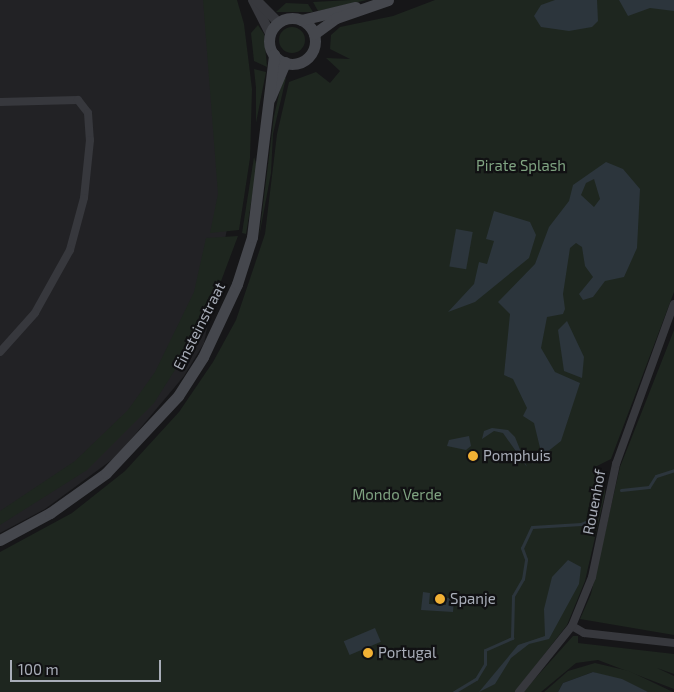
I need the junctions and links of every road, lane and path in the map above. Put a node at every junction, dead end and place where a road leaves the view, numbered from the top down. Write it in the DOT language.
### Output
graph roads {
  1 [pos="254,0"];
  2 [pos="388,0"];
  3 [pos="362,7"];
  4 [pos="301,20"];
  5 [pos="278,22"];
  6 [pos="270,34"];
  7 [pos="314,34"];
  8 [pos="274,54"];
  9 [pos="285,62"];
  10 [pos="269,100"];
  11 [pos="0,102"];
  12 [pos="674,304"];
  13 [pos="0,352"];
  14 [pos="0,540"];
  15 [pos="572,626"];
  16 [pos="674,643"];
  17 [pos="519,692"];
  1 -- 5 [label="street"];
  1 -- 6 [label="street"];
  2 -- 3 [label="main road"];
  3 -- 4 [label="main road"];
  3 -- 7 [label="main road"];
  4 -- 5 [label="main road"];
  4 -- 7 [label="main road"];
  5 -- 6 [label="main road"];
  6 -- 8 [label="main road"];
  7 -- 9 [label="main road"];
  8 -- 9 [label="main road"];
  8 -- 10 [label="main road, Einsteinstraat"];
  9 -- 10 [label="main road, Einsteinstraat"];
  10 -- 14 [label="main road, Einsteinstraat"];
  11 -- 13 [label="street"];
  12 -- 15 [label="street, Rouenhof"];
  15 -- 16 [label="street"];
  15 -- 17 [label="street, Rouenhof"];
}
